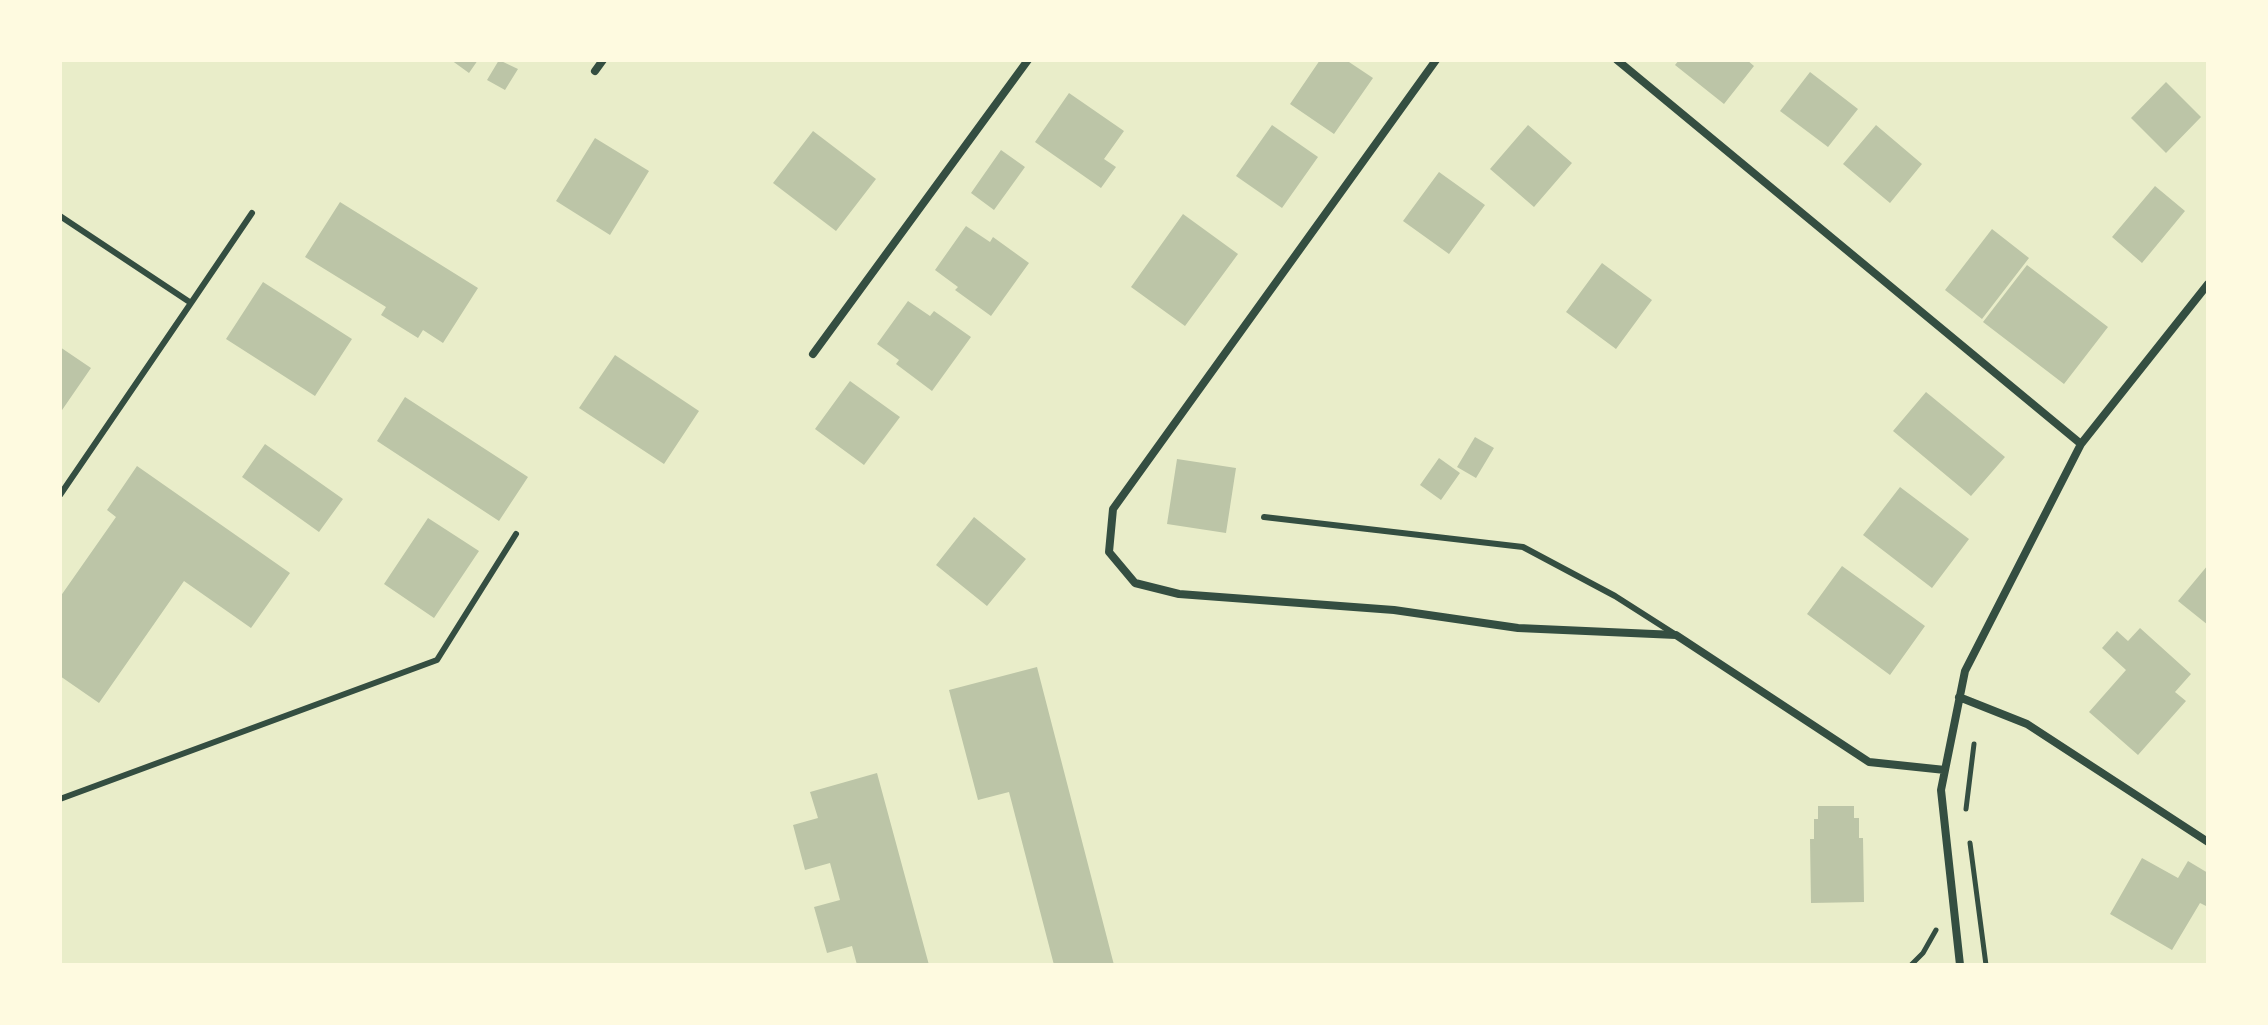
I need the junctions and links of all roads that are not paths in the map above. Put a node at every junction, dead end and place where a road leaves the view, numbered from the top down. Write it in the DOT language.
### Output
graph roads {
  1 [pos="603,60"];
  2 [pos="1028,60"];
  3 [pos="1436,60"];
  4 [pos="1617,60"];
  5 [pos="595,71"];
  6 [pos="252,213"];
  7 [pos="60,216"];
  8 [pos="2208,284"];
  9 [pos="2208,297"];
  10 [pos="2194,302"];
  11 [pos="191,303"];
  12 [pos="813,354"];
  13 [pos="2081,444"];
  14 [pos="60,495"];
  15 [pos="1264,517"];
  16 [pos="516,534"];
  17 [pos="1676,635"];
  18 [pos="1959,697"];
  19 [pos="1945,770"];
  20 [pos="60,799"];
  21 [pos="2208,842"];
  22 [pos="1960,965"];
  1 -- 5 [label="street"];
  2 -- 12 [label="street"];
  3 -- 17 [label="street"];
  4 -- 13 [label="street"];
  6 -- 11 [label="lane"];
  7 -- 11 [label="lane"];
  8 -- 10 [label="street"];
  9 -- 10 [label="street"];
  10 -- 13 [label="street"];
  11 -- 14 [label="lane"];
  13 -- 18 [label="street"];
  15 -- 17 [label="lane"];
  16 -- 20 [label="lane"];
  17 -- 19 [label="street"];
  18 -- 19 [label="street"];
  18 -- 21 [label="street"];
  19 -- 22 [label="street"];
}
